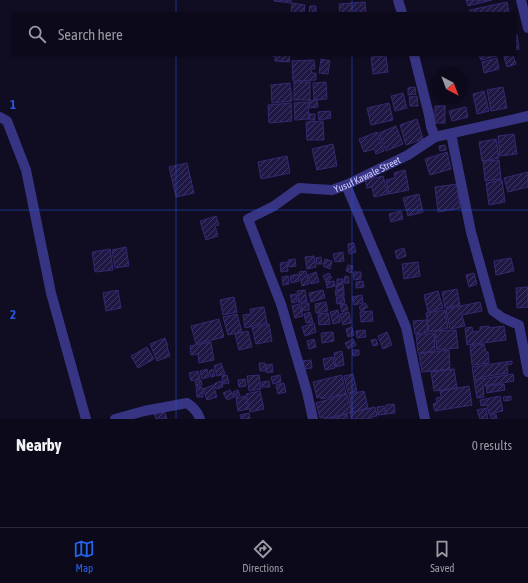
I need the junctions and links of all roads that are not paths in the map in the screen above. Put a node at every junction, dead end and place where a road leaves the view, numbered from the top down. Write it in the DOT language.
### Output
graph roads {
  1 [pos="398,0"];
  2 [pos="521,0"];
  3 [pos="402,12"];
  4 [pos="528,28"];
  5 [pos="414,56"];
  6 [pos="528,116"];
  7 [pos="0,117"];
  8 [pos="451,134"];
  9 [pos="435,137"];
  10 [pos="346,185"];
  11 [pos="528,372"];
  12 [pos="86,419"];
  13 [pos="115,419"];
  14 [pos="200,419"];
  15 [pos="313,419"];
  16 [pos="425,419"];
  1 -- 3 [label="street"];
  2 -- 4 [label="street"];
  5 -- 9 [label="street"];
  6 -- 8 [label="street, Yusuf Kawale Street"];
  7 -- 12 [label="street"];
  8 -- 9 [label="street, Yusuf Kawale Street"];
  8 -- 11 [label="street"];
  9 -- 10 [label="street, Yusuf Kawale Street"];
  10 -- 15 [label="street, Yusuf Kawale Street"];
  10 -- 16 [label="street"];
  13 -- 14 [label="street"];
}
